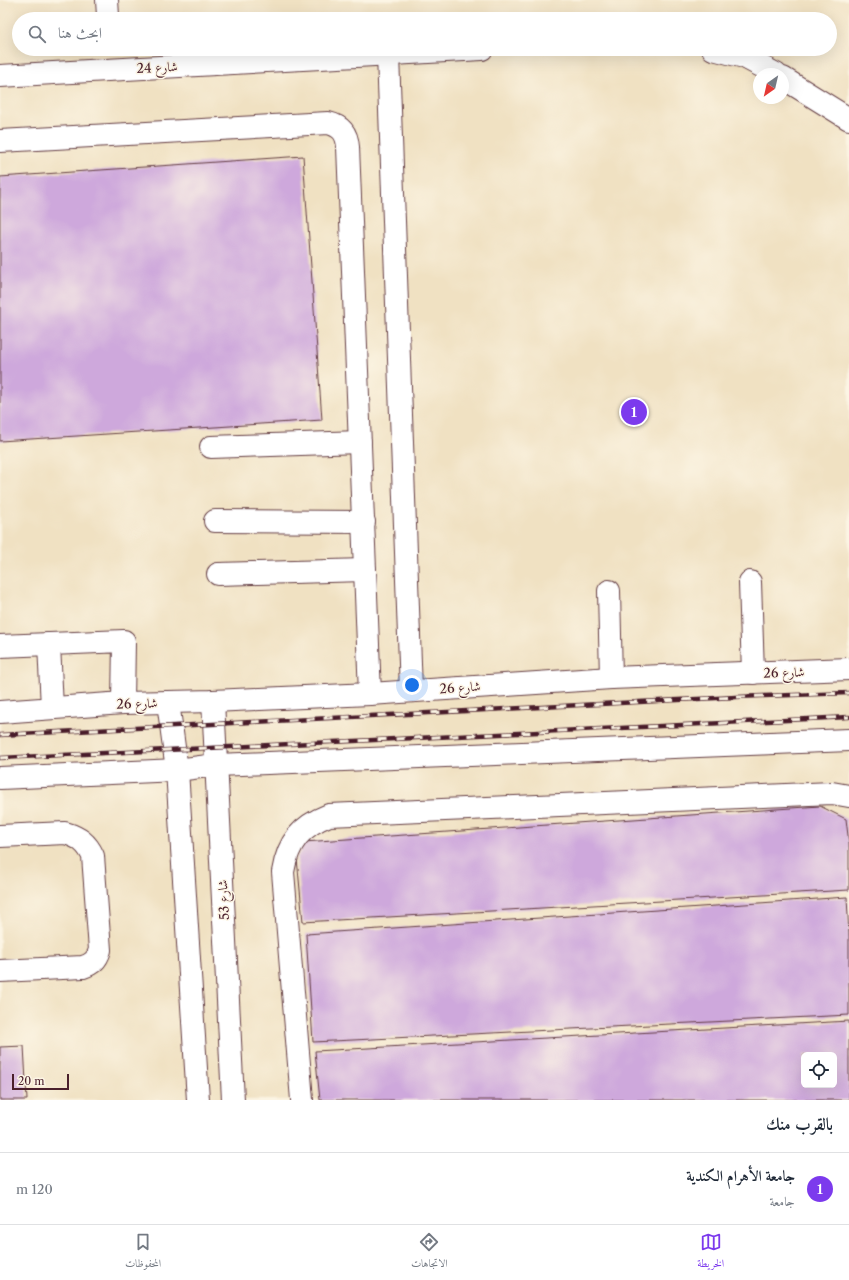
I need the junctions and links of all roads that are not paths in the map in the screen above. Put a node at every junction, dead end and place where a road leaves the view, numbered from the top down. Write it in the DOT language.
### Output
graph roads {
  1 [pos="370,56"];
  2 [pos="388,56"];
  3 [pos="740,56"];
  4 [pos="765,68"];
  5 [pos="0,76"];
  6 [pos="789,82"];
  7 [pos="849,119"];
  8 [pos="0,141"];
  9 [pos="360,442"];
  10 [pos="211,447"];
  11 [pos="215,521"];
  12 [pos="364,522"];
  13 [pos="366,570"];
  14 [pos="218,574"];
  15 [pos="750,582"];
  16 [pos="610,592"];
  17 [pos="49,644"];
  18 [pos="0,646"];
  19 [pos="849,669"];
  20 [pos="753,673"];
  21 [pos="611,678"];
  22 [pos="411,690"];
  23 [pos="370,694"];
  24 [pos="213,701"];
  25 [pos="168,702"];
  26 [pos="123,703"];
  27 [pos="52,708"];
  28 [pos="0,712"];
  29 [pos="849,740"];
  30 [pos="216,764"];
  31 [pos="177,770"];
  32 [pos="0,778"];
  33 [pos="849,796"];
  34 [pos="0,836"];
  35 [pos="0,971"];
  36 [pos="198,1100"];
  37 [pos="233,1100"];
  38 [pos="302,1100"];
  1 -- 5 [label="street, شارع 24"];
  2 -- 22 [label="street"];
  3 -- 4 [label="street"];
  6 -- 7 [label="street"];
  8 -- 9 [label="street"];
  9 -- 10 [label="street"];
  9 -- 12 [label="street"];
  11 -- 12 [label="street"];
  12 -- 13 [label="street"];
  13 -- 14 [label="street"];
  13 -- 23 [label="street"];
  15 -- 20 [label="street"];
  16 -- 21 [label="street"];
  17 -- 18 [label="street"];
  17 -- 26 [label="street"];
  17 -- 27 [label="street"];
  19 -- 20 [label="street, شارع 26"];
  20 -- 21 [label="street, شارع 26"];
  21 -- 22 [label="street, شارع 26"];
  22 -- 23 [label="street, شارع 26"];
  23 -- 24 [label="street, شارع 26"];
  24 -- 25 [label="street, شارع 26"];
  24 -- 30 [label="street, شارع 53"];
  25 -- 26 [label="street, شارع 26"];
  25 -- 31 [label="street"];
  26 -- 27 [label="street, شارع 26"];
  27 -- 28 [label="street, شارع 26"];
  29 -- 30 [label="street"];
  30 -- 31 [label="street"];
  30 -- 37 [label="street, شارع 53"];
  31 -- 32 [label="street"];
  31 -- 36 [label="street"];
  33 -- 38 [label="street"];
  34 -- 35 [label="street"];
}
